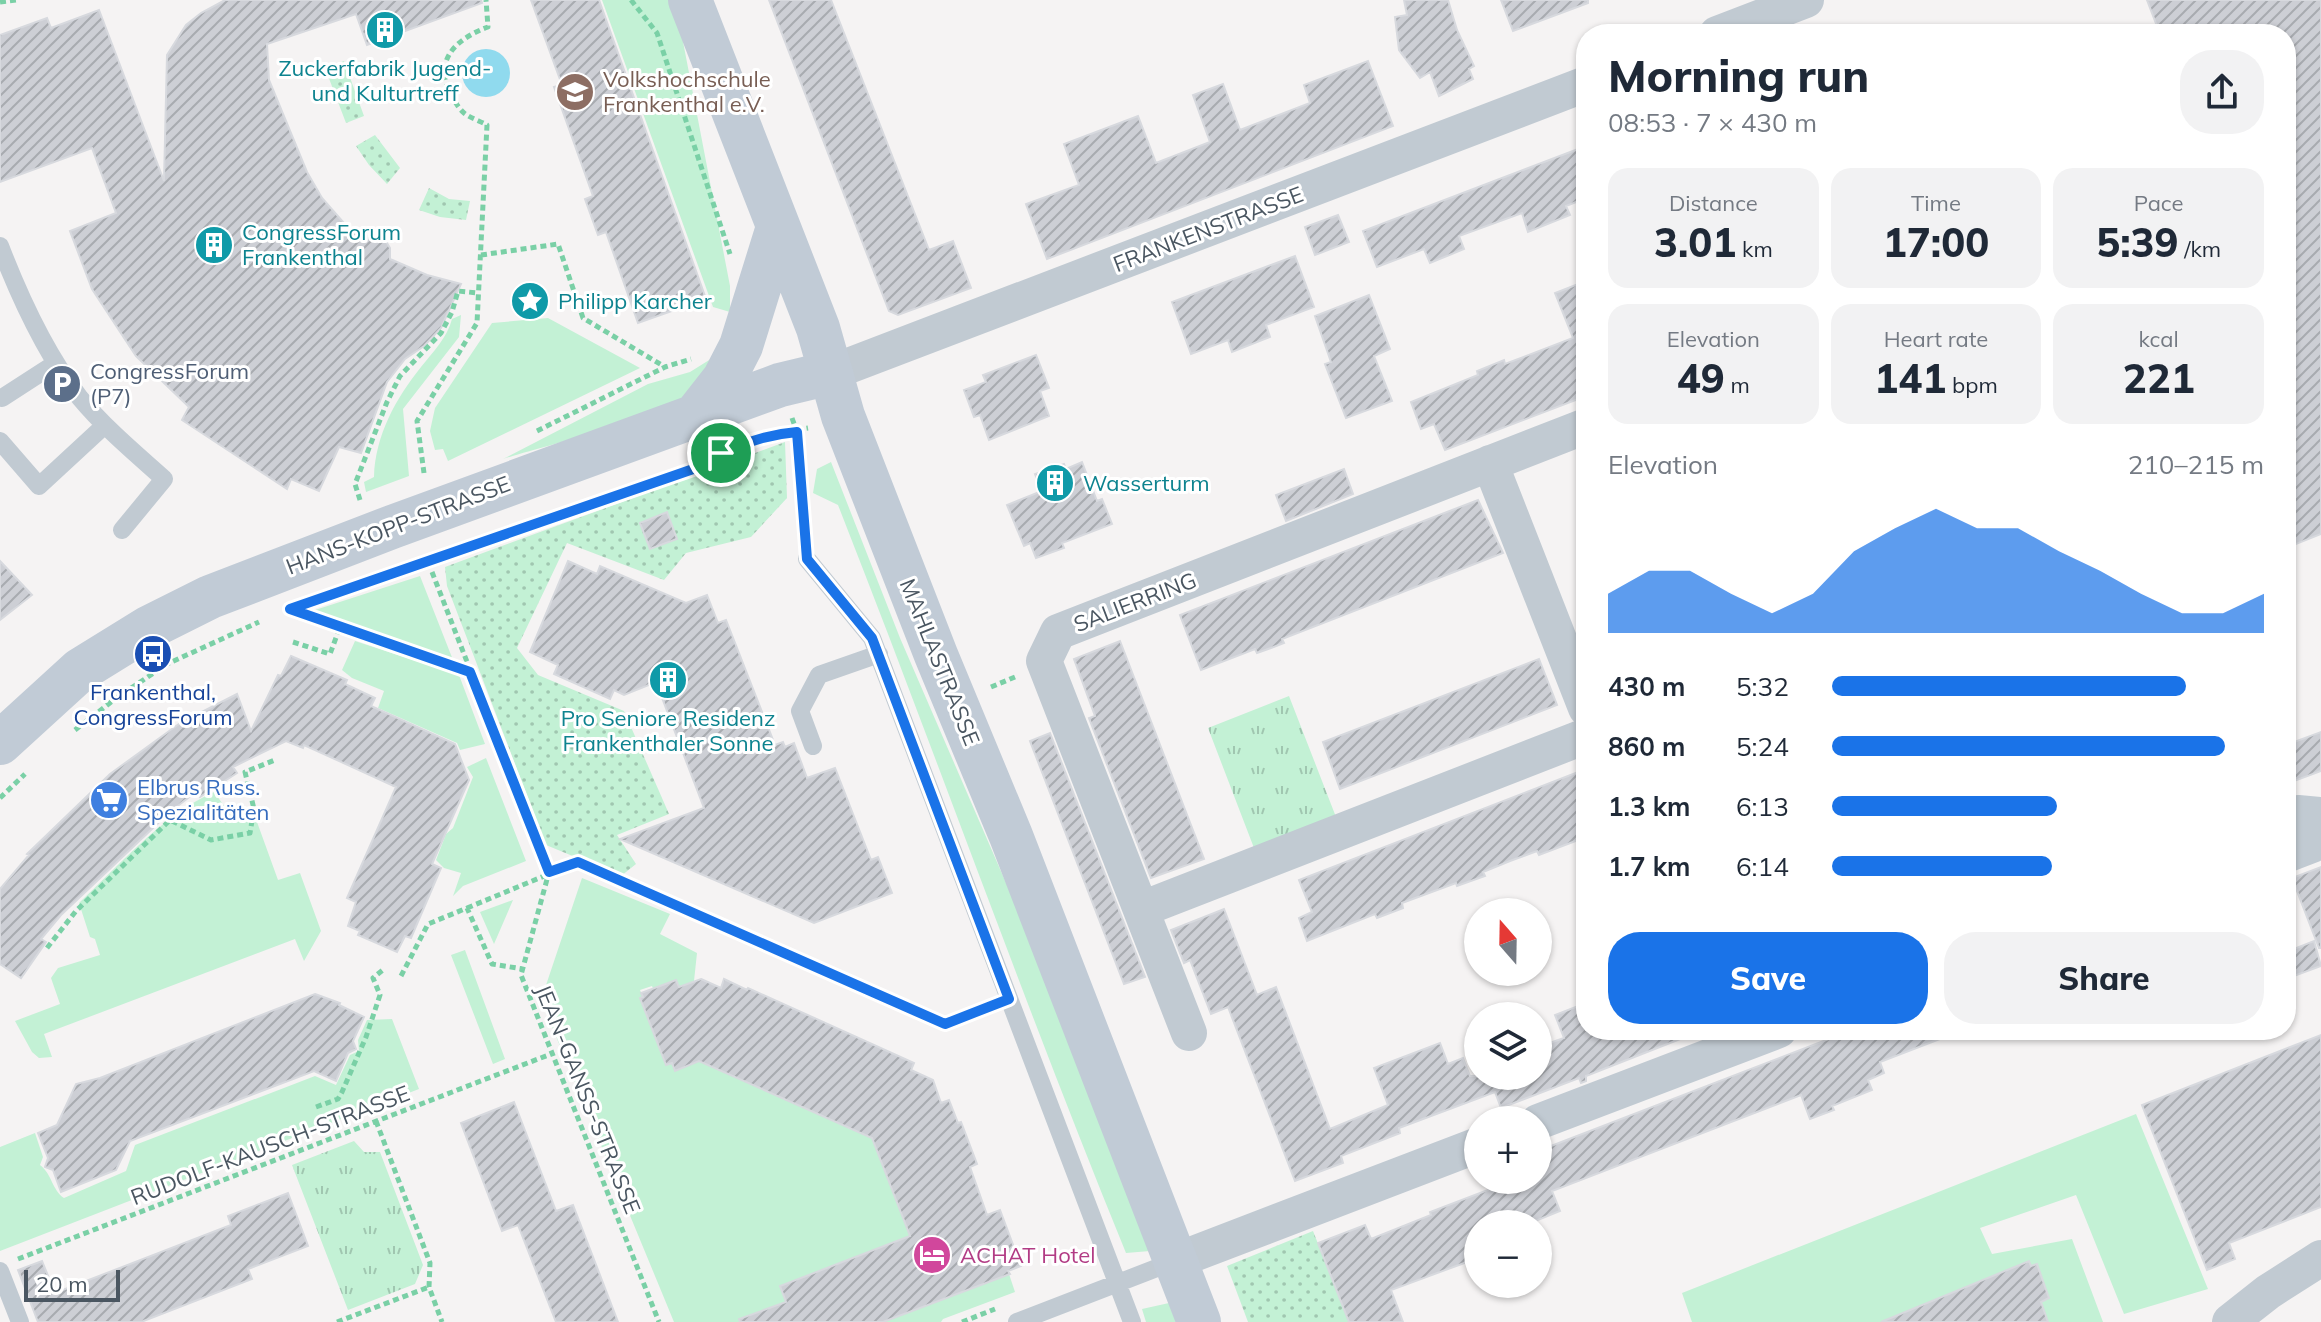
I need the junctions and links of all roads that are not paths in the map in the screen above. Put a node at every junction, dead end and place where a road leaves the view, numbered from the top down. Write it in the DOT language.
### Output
graph roads {
  1 [pos="690,0"];
  2 [pos="1806,0"];
  3 [pos="1743,24"];
  4 [pos="1576,88"];
  5 [pos="778,227"];
  6 [pos="0,246"];
  7 [pos="56,363"];
  8 [pos="830,373"];
  9 [pos="2,398"];
  10 [pos="695,416"];
  11 [pos="105,425"];
  12 [pos="1576,430"];
  13 [pos="0,441"];
  14 [pos="1490,463"];
  15 [pos="122,530"];
  16 [pos="807,559"];
  17 [pos="879,654"];
  18 [pos="1576,682"];
  19 [pos="1576,740"];
  20 [pos="813,746"];
  21 [pos="17,754"];
  22 [pos="2296,814"];
  23 [pos="2321,815"];
  24 [pos="2321,832"];
  25 [pos="2296,851"];
  26 [pos="1142,909"];
  27 [pos="1189,1033"];
  28 [pos="1753,1040"];
  29 [pos="1552,1117"];
  30 [pos="1464,1150"];
  31 [pos="2321,1258"];
  32 [pos="1175,1261"];
  33 [pos="7,1266"];
  34 [pos="1118,1282"];
  35 [pos="20,1322"];
  36 [pos="1017,1322"];
  37 [pos="1132,1322"];
  38 [pos="1199,1322"];
  39 [pos="2230,1322"];
  1 -- 5 [label="main road, MAHLASTRASSE"];
  2 -- 3 [label="street"];
  4 -- 8 [label="street, FRANKENSTRASSE"];
  5 -- 8 [label="main road, MAHLASTRASSE"];
  5 -- 10 [label="main road"];
  6 -- 7 [label="lane"];
  7 -- 9 [label="lane"];
  7 -- 11 [label="lane"];
  8 -- 10 [label="main road, HANS-KOPP-STRASSE"];
  8 -- 32 [label="main road, MAHLASTRASSE"];
  10 -- 21 [label="main road, HANS-KOPP-STRASSE"];
  11 -- 13 [label="lane"];
  11 -- 15 [label="lane"];
  12 -- 14 [label="street, SALIERRING"];
  14 -- 18 [label="street"];
  14 -- 26 [label="street, SALIERRING"];
  16 -- 17 [label="lane"];
  17 -- 20 [label="lane"];
  17 -- 34 [label="lane"];
  19 -- 26 [label="street"];
  22 -- 23 [label="street"];
  24 -- 25 [label="street"];
  26 -- 27 [label="street, SALIERRING"];
  28 -- 29 [label="street"];
  30 -- 32 [label="street"];
  31 -- 39 [label="street"];
  32 -- 34 [label="lane"];
  32 -- 38 [label="main road, MAHLASTRASSE"];
  33 -- 35 [label="lane"];
  34 -- 36 [label="lane"];
  34 -- 37 [label="lane"];
}
